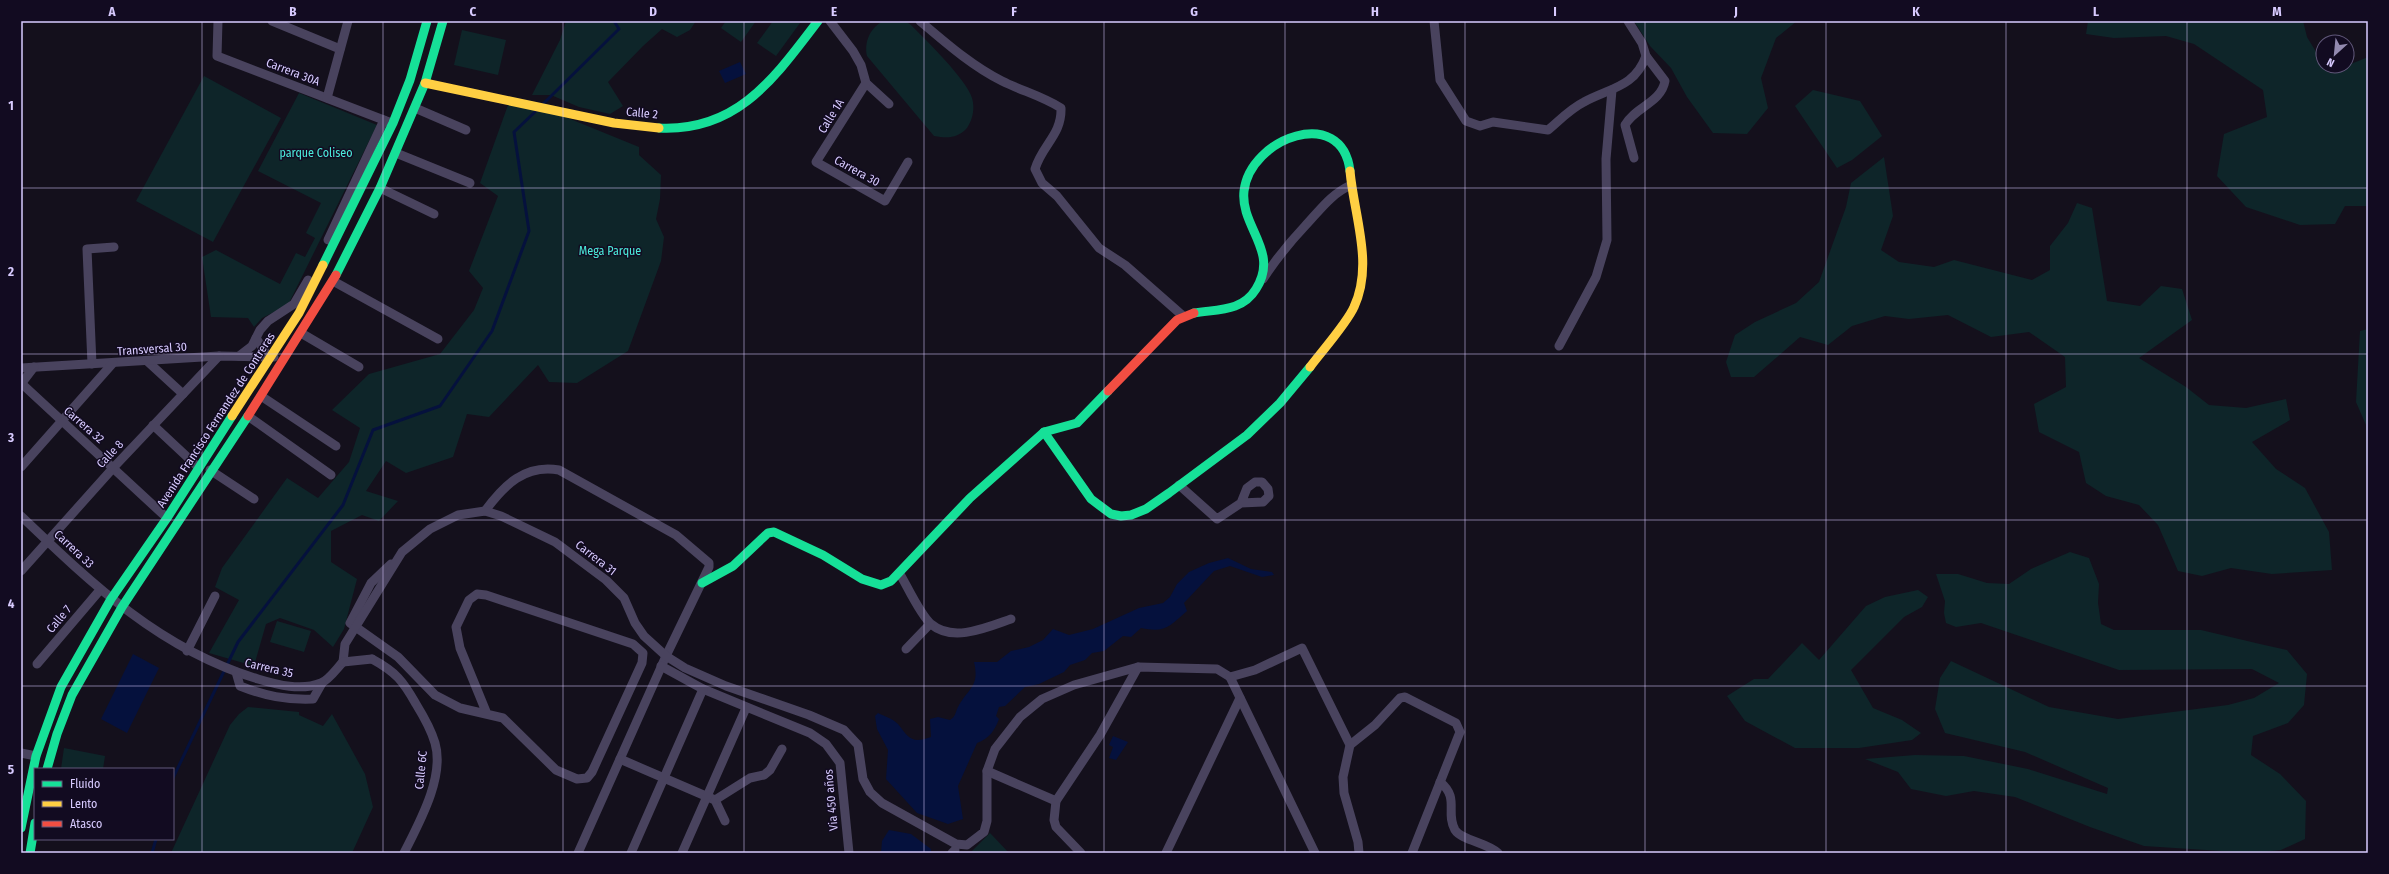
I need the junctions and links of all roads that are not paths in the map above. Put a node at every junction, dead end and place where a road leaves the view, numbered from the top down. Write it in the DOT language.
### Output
graph roads {
  1 [pos="218,21"];
  2 [pos="272,21"];
  3 [pos="348,21"];
  4 [pos="427,21"];
  5 [pos="443,21"];
  6 [pos="818,21"];
  7 [pos="830,21"];
  8 [pos="920,21"];
  9 [pos="1434,21"];
  10 [pos="1628,21"];
  11 [pos="340,48"];
  12 [pos="1646,56"];
  13 [pos="425,83"];
  14 [pos="866,83"];
  15 [pos="1612,90"];
  16 [pos="327,98"];
  17 [pos="889,104"];
  18 [pos="414,108"];
  19 [pos="384,120"];
  20 [pos="393,123"];
  21 [pos="466,130"];
  22 [pos="396,154"];
  23 [pos="1634,158"];
  24 [pos="816,162"];
  25 [pos="908,162"];
  26 [pos="470,183"];
  27 [pos="1351,185"];
  28 [pos="380,188"];
  29 [pos="434,214"];
  30 [pos="114,247"];
  31 [pos="333,281"];
  32 [pos="1257,288"];
  33 [pos="1183,316"];
  34 [pos="301,333"];
  35 [pos="256,338"];
  36 [pos="438,339"];
  37 [pos="1559,346"];
  38 [pos="219,356"];
  39 [pos="239,356"];
  40 [pos="270,357"];
  41 [pos="285,358"];
  42 [pos="147,361"];
  43 [pos="113,363"];
  44 [pos="92,364"];
  45 [pos="34,367"];
  46 [pos="359,367"];
  47 [pos="21,368"];
  48 [pos="21,383"];
  49 [pos="183,394"];
  50 [pos="261,396"];
  51 [pos="248,416"];
  52 [pos="61,421"];
  53 [pos="153,426"];
  54 [pos="1044,432"];
  55 [pos="336,446"];
  56 [pos="114,466"];
  57 [pos="21,467"];
  58 [pos="199,468"];
  59 [pos="210,470"];
  60 [pos="331,475"];
  61 [pos="1179,485"];
  62 [pos="254,499"];
  63 [pos="1241,503"];
  64 [pos="485,511"];
  65 [pos="21,516"];
  66 [pos="167,518"];
  67 [pos="48,542"];
  68 [pos="21,571"];
  69 [pos="900,574"];
  70 [pos="702,583"];
  71 [pos="100,590"];
  72 [pos="215,596"];
  73 [pos="111,600"];
  74 [pos="122,607"];
  75 [pos="1011,619"];
  76 [pos="930,624"];
  77 [pos="355,628"];
  78 [pos="379,646"];
  79 [pos="906,649"];
  80 [pos="187,651"];
  81 [pos="666,656"];
  82 [pos="372,659"];
  83 [pos="343,662"];
  84 [pos="37,664"];
  85 [pos="661,666"];
  86 [pos="1138,667"];
  87 [pos="232,671"];
  88 [pos="1230,677"];
  89 [pos="322,683"];
  90 [pos="703,689"];
  91 [pos="478,693"];
  92 [pos="1240,698"];
  93 [pos="746,708"];
  94 [pos="471,711"];
  95 [pos="487,714"];
  96 [pos="1350,745"];
  97 [pos="782,749"];
  98 [pos="21,753"];
  99 [pos="36,756"];
  100 [pos="620,759"];
  101 [pos="47,768"];
  102 [pos="987,771"];
  103 [pos="663,778"];
  104 [pos="1440,782"];
  105 [pos="711,798"];
  106 [pos="1056,801"];
  107 [pos="725,821"];
  108 [pos="21,828"];
  109 [pos="34,829"];
  110 [pos="955,850"];
  111 [pos="581,852"];
  112 [pos="30,853"];
  113 [pos="404,853"];
  114 [pos="631,853"];
  115 [pos="682,853"];
  116 [pos="849,853"];
  117 [pos="1081,853"];
  118 [pos="1166,853"];
  119 [pos="1315,853"];
  120 [pos="1359,853"];
  121 [pos="1412,853"];
  122 [pos="1498,853"];
  1 -- 16 [label="street, Carrera 30A"];
  2 -- 11 [label="street"];
  3 -- 11 [label="street"];
  4 -- 20 [label="street, Avenida Francisco Fernandez de Contreras"];
  5 -- 13 [label="street, Avenida Francisco Fernandez de Contreras"];
  6 -- 13 [label="street, Calle 2"];
  7 -- 14 [label="street"];
  8 -- 33 [label="street"];
  9 -- 15 [label="street"];
  10 -- 12 [label="street"];
  11 -- 16 [label="street"];
  12 -- 15 [label="street"];
  12 -- 23 [label="street"];
  13 -- 18 [label="street, Avenida Francisco Fernandez de Contreras"];
  14 -- 17 [label="street"];
  14 -- 24 [label="street, Calle 1A"];
  15 -- 37 [label="street"];
  16 -- 19 [label="street, Carrera 30A"];
  18 -- 21 [label="street"];
  18 -- 22 [label="street, Avenida Francisco Fernandez de Contreras"];
  19 -- 20 [label="street, Carrera 30A"];
  19 -- 35 [label="street"];
  20 -- 40 [label="street, Avenida Francisco Fernandez de Contreras"];
  22 -- 26 [label="street"];
  22 -- 28 [label="street, Avenida Francisco Fernandez de Contreras"];
  24 -- 25 [label="street, Carrera 30"];
  27 -- 32 [label="street"];
  27 -- 32 [label="street"];
  27 -- 61 [label="street"];
  28 -- 29 [label="street"];
  28 -- 31 [label="street, Avenida Francisco Fernandez de Contreras"];
  30 -- 44 [label="street"];
  31 -- 34 [label="street, Avenida Francisco Fernandez de Contreras"];
  31 -- 36 [label="street"];
  32 -- 33 [label="street"];
  33 -- 54 [label="street"];
  34 -- 41 [label="street, Avenida Francisco Fernandez de Contreras"];
  34 -- 46 [label="street"];
  35 -- 39 [label="street"];
  35 -- 40 [label="street"];
  38 -- 39 [label="street, Transversal 30"];
  38 -- 42 [label="street, Transversal 30"];
  38 -- 49 [label="street, Calle 8"];
  39 -- 40 [label="street, Transversal 30"];
  40 -- 41 [label="street, Transversal 30"];
  40 -- 58 [label="street, Avenida Francisco Fernandez de Contreras"];
  41 -- 50 [label="street, Avenida Francisco Fernandez de Contreras"];
  42 -- 43 [label="street, Transversal 30"];
  42 -- 49 [label="street"];
  43 -- 44 [label="street, Transversal 30"];
  43 -- 52 [label="street"];
  44 -- 45 [label="street, Transversal 30"];
  45 -- 47 [label="street, Transversal 30"];
  45 -- 48 [label="street"];
  48 -- 52 [label="street, Carrera 32"];
  49 -- 53 [label="street, Calle 8"];
  50 -- 51 [label="street, Avenida Francisco Fernandez de Contreras"];
  50 -- 55 [label="street"];
  51 -- 59 [label="street, Avenida Francisco Fernandez de Contreras"];
  51 -- 60 [label="street"];
  52 -- 56 [label="street, Carrera 32"];
  52 -- 57 [label="street"];
  53 -- 56 [label="street, Calle 8"];
  53 -- 58 [label="street"];
  54 -- 61 [label="street"];
  54 -- 69 [label="street"];
  56 -- 66 [label="street, Carrera 32"];
  56 -- 67 [label="street, Calle 8"];
  58 -- 66 [label="street, Avenida Francisco Fernandez de Contreras"];
  59 -- 62 [label="street"];
  59 -- 74 [label="street, Avenida Francisco Fernandez de Contreras"];
  61 -- 63 [label="street"];
  64 -- 70 [label="street"];
  64 -- 77 [label="street"];
  64 -- 81 [label="street, Carrera 31"];
  65 -- 67 [label="street, Carrera 33"];
  66 -- 73 [label="street, Avenida Francisco Fernandez de Contreras"];
  67 -- 68 [label="street, Calle 8"];
  67 -- 71 [label="street, Carrera 33"];
  69 -- 70 [label="street"];
  69 -- 76 [label="street"];
  70 -- 81 [label="street"];
  71 -- 73 [label="street, Carrera 33"];
  71 -- 84 [label="street, Calle 7"];
  72 -- 80 [label="street"];
  73 -- 74 [label="street, Carrera 33"];
  73 -- 99 [label="street, Avenida Francisco Fernandez de Contreras"];
  74 -- 80 [label="street, Carrera 33"];
  74 -- 101 [label="street, Avenida Francisco Fernandez de Contreras"];
  75 -- 76 [label="street"];
  76 -- 79 [label="street"];
  77 -- 78 [label="street"];
  77 -- 83 [label="street"];
  78 -- 82 [label="street"];
  78 -- 94 [label="street"];
  80 -- 87 [label="street, Carrera 35"];
  81 -- 85 [label="street"];
  81 -- 110 [label="street, Carrera 31"];
  82 -- 83 [label="street"];
  82 -- 113 [label="street, Calle 6C"];
  83 -- 89 [label="street"];
  85 -- 90 [label="street, Via 450 años"];
  85 -- 100 [label="street"];
  86 -- 88 [label="street"];
  86 -- 102 [label="street"];
  86 -- 106 [label="street"];
  87 -- 89 [label="street, Carrera 35"];
  87 -- 89 [label="street"];
  88 -- 92 [label="street"];
  88 -- 96 [label="street"];
  90 -- 93 [label="street, Via 450 años"];
  90 -- 103 [label="street"];
  91 -- 94 [label="street"];
  91 -- 95 [label="street"];
  91 -- 95 [label="street"];
  92 -- 118 [label="street"];
  92 -- 119 [label="street"];
  93 -- 105 [label="street"];
  93 -- 116 [label="street, Via 450 años"];
  94 -- 95 [label="street"];
  96 -- 104 [label="street"];
  96 -- 120 [label="street"];
  97 -- 105 [label="street"];
  98 -- 99 [label="street"];
  99 -- 108 [label="street, Avenida Francisco Fernandez de Contreras"];
  100 -- 103 [label="street"];
  100 -- 111 [label="street"];
  102 -- 106 [label="street"];
  102 -- 110 [label="street"];
  103 -- 105 [label="street"];
  103 -- 114 [label="street"];
  104 -- 121 [label="street"];
  104 -- 122 [label="street"];
  105 -- 107 [label="street"];
  105 -- 115 [label="street"];
  106 -- 117 [label="street"];
  109 -- 112 [label="street"];
}
